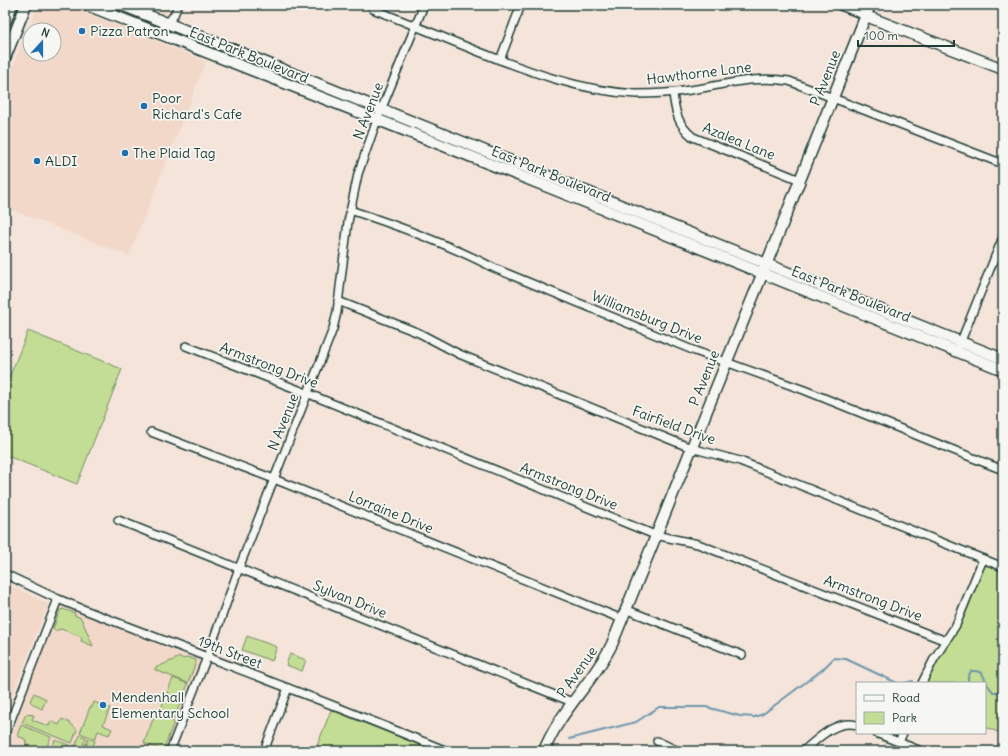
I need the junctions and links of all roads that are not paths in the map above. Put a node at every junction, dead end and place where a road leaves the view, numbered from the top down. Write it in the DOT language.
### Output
graph roads {
  1 [pos="12,5"];
  2 [pos="26,5"];
  3 [pos="87,5"];
  4 [pos="122,5"];
  5 [pos="178,5"];
  6 [pos="424,5"];
  7 [pos="521,5"];
  8 [pos="636,5"];
  9 [pos="648,5"];
  10 [pos="838,5"];
  11 [pos="870,5"];
  12 [pos="373,9"];
  13 [pos="866,16"];
  14 [pos="5,22"];
  15 [pos="168,24"];
  16 [pos="416,26"];
  17 [pos="158,34"];
  18 [pos="5,58"];
  19 [pos="500,60"];
  20 [pos="1003,69"];
  21 [pos="673,93"];
  22 [pos="832,98"];
  23 [pos="382,109"];
  24 [pos="378,120"];
  25 [pos="1003,164"];
  26 [pos="800,180"];
  27 [pos="350,210"];
  28 [pos="1003,237"];
  29 [pos="995,257"];
  30 [pos="1003,260"];
  31 [pos="764,269"];
  32 [pos="338,301"];
  33 [pos="186,346"];
  34 [pos="959,347"];
  35 [pos="1003,359"];
  36 [pos="726,362"];
  37 [pos="1003,370"];
  38 [pos="309,394"];
  39 [pos="151,432"];
  40 [pos="691,448"];
  41 [pos="1003,470"];
  42 [pos="274,479"];
  43 [pos="118,520"];
  44 [pos="655,535"];
  45 [pos="982,559"];
  46 [pos="1003,567"];
  47 [pos="239,568"];
  48 [pos="5,574"];
  49 [pos="58,599"];
  50 [pos="623,614"];
  51 [pos="946,641"];
  52 [pos="742,655"];
  53 [pos="207,658"];
  54 [pos="922,682"];
  55 [pos="288,688"];
  56 [pos="572,702"];
  57 [pos="856,726"];
  58 [pos="879,734"];
  59 [pos="903,734"];
  60 [pos="5,735"];
  61 [pos="657,741"];
  62 [pos="899,742"];
  63 [pos="170,751"];
  64 [pos="264,751"];
  65 [pos="446,751"];
  66 [pos="544,751"];
  67 [pos="678,751"];
  68 [pos="803,751"];
  69 [pos="921,751"];
  1 -- 14 [label="main road"];
  2 -- 18 [label="main road"];
  3 -- 17 [label="main road, East Park Boulevard"];
  4 -- 15 [label="main road, East Park Boulevard"];
  5 -- 15 [label="street"];
  6 -- 16 [label="street, N Avenue"];
  7 -- 19 [label="street"];
  8 -- 9 [label="street"];
  10 -- 13 [label="street"];
  11 -- 13 [label="main road, P Avenue"];
  12 -- 16 [label="street, Hawthorne Lane"];
  13 -- 20 [label="main road"];
  13 -- 22 [label="main road, P Avenue"];
  15 -- 17 [label="street"];
  15 -- 23 [label="main road, East Park Boulevard"];
  16 -- 19 [label="street, Hawthorne Lane"];
  16 -- 23 [label="street, N Avenue"];
  17 -- 24 [label="main road, East Park Boulevard"];
  19 -- 21 [label="street, Hawthorne Lane"];
  21 -- 22 [label="street, Hawthorne Lane"];
  21 -- 26 [label="street, Azalea Lane"];
  22 -- 25 [label="street, Hawthorne Lane"];
  22 -- 26 [label="main road, P Avenue"];
  23 -- 24 [label="street, N Avenue"];
  23 -- 31 [label="main road, East Park Boulevard"];
  24 -- 27 [label="street, N Avenue"];
  24 -- 31 [label="main road, East Park Boulevard"];
  26 -- 31 [label="main road, P Avenue"];
  27 -- 32 [label="street, N Avenue"];
  27 -- 36 [label="street, Williamsburg Drive"];
  28 -- 29 [label="street"];
  29 -- 30 [label="street"];
  29 -- 34 [label="street"];
  31 -- 34 [label="main road, East Park Boulevard"];
  31 -- 36 [label="main road, P Avenue"];
  32 -- 38 [label="street, N Avenue"];
  32 -- 40 [label="street, Fairfield Drive"];
  33 -- 38 [label="street, Armstrong Drive"];
  34 -- 35 [label="main road, East Park Boulevard"];
  34 -- 37 [label="main road, East Park Boulevard"];
  36 -- 40 [label="main road, P Avenue"];
  36 -- 41 [label="street, Williamsburg Drive"];
  38 -- 42 [label="street, N Avenue"];
  38 -- 44 [label="street, Armstrong Drive"];
  39 -- 42 [label="street, Lorraine Drive"];
  40 -- 44 [label="main road, P Avenue"];
  40 -- 45 [label="street, Fairfield Drive"];
  42 -- 47 [label="street, N Avenue"];
  42 -- 50 [label="street, Lorraine Drive"];
  43 -- 47 [label="street, Sylvan Drive"];
  44 -- 50 [label="main road, P Avenue"];
  44 -- 51 [label="street, Armstrong Drive"];
  45 -- 46 [label="street, Fairfield Drive"];
  45 -- 51 [label="street"];
  47 -- 53 [label="street, N Avenue"];
  47 -- 56 [label="street, Sylvan Drive"];
  48 -- 49 [label="street, 19th Street"];
  49 -- 53 [label="street, 19th Street"];
  49 -- 60 [label="street"];
  50 -- 52 [label="street, Lorraine Drive"];
  50 -- 56 [label="main road, P Avenue"];
  51 -- 54 [label="street"];
  53 -- 55 [label="street, 19th Street"];
  53 -- 63 [label="street, N Avenue"];
  55 -- 64 [label="street"];
  55 -- 65 [label="street, 19th Street"];
  56 -- 66 [label="main road, P Avenue"];
  57 -- 68 [label="street"];
  58 -- 62 [label="street"];
  59 -- 62 [label="street"];
  61 -- 67 [label="street"];
  62 -- 69 [label="street"];
}
